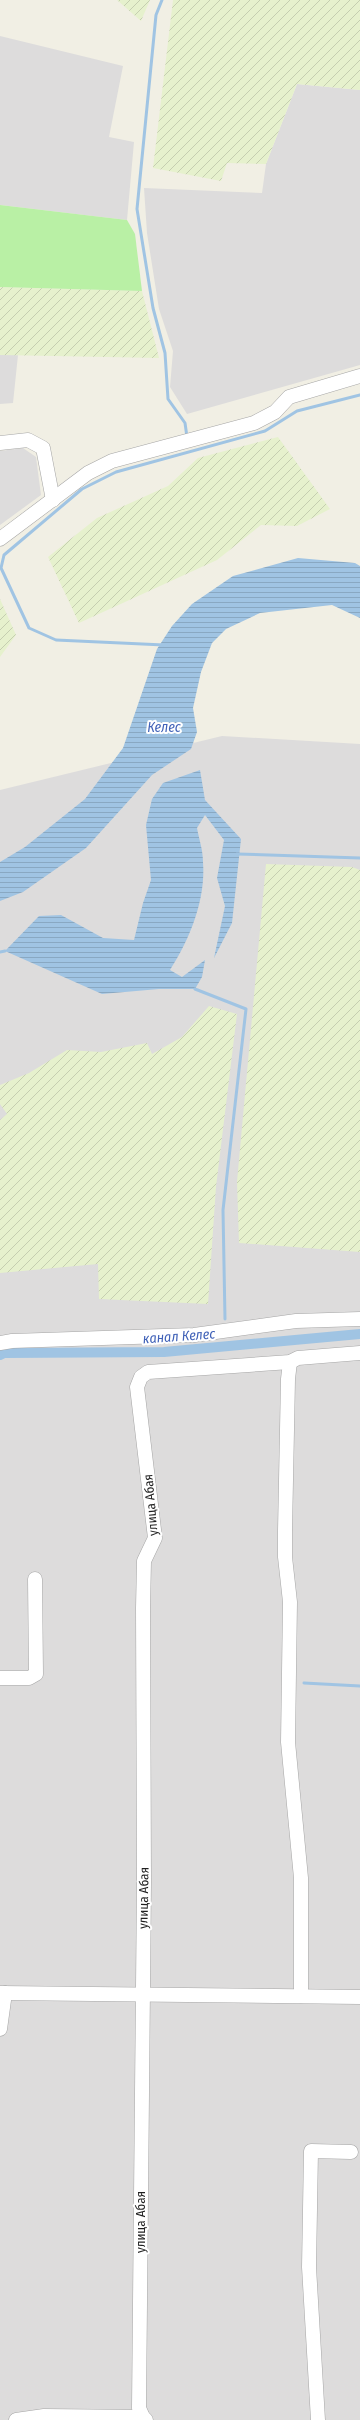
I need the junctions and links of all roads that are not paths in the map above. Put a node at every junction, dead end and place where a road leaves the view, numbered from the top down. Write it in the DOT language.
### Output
graph roads {
  1 [pos="360,376"];
  2 [pos="0,443"];
  3 [pos="52,500"];
  4 [pos="0,539"];
  5 [pos="360,1318"];
  6 [pos="0,1343"];
  7 [pos="360,1353"];
  8 [pos="290,1362"];
  9 [pos="35,1579"];
  10 [pos="0,1678"];
  11 [pos="3,1993"];
  12 [pos="142,1994"];
  13 [pos="301,1996"];
  14 [pos="360,1997"];
  15 [pos="0,2030"];
  16 [pos="351,2152"];
  17 [pos="144,2419"];
  18 [pos="16,2420"];
  19 [pos="318,2420"];
  1 -- 3 [label="street"];
  2 -- 3 [label="street"];
  3 -- 4 [label="street"];
  5 -- 6 [label="street"];
  7 -- 8 [label="street"];
  8 -- 12 [label="street, улица Абая"];
  8 -- 13 [label="street"];
  9 -- 10 [label="street"];
  11 -- 12 [label="street"];
  11 -- 15 [label="street"];
  12 -- 13 [label="street"];
  12 -- 17 [label="street, улица Абая"];
  13 -- 14 [label="street"];
  16 -- 19 [label="street"];
  17 -- 18 [label="street, улица Абая"];
}
